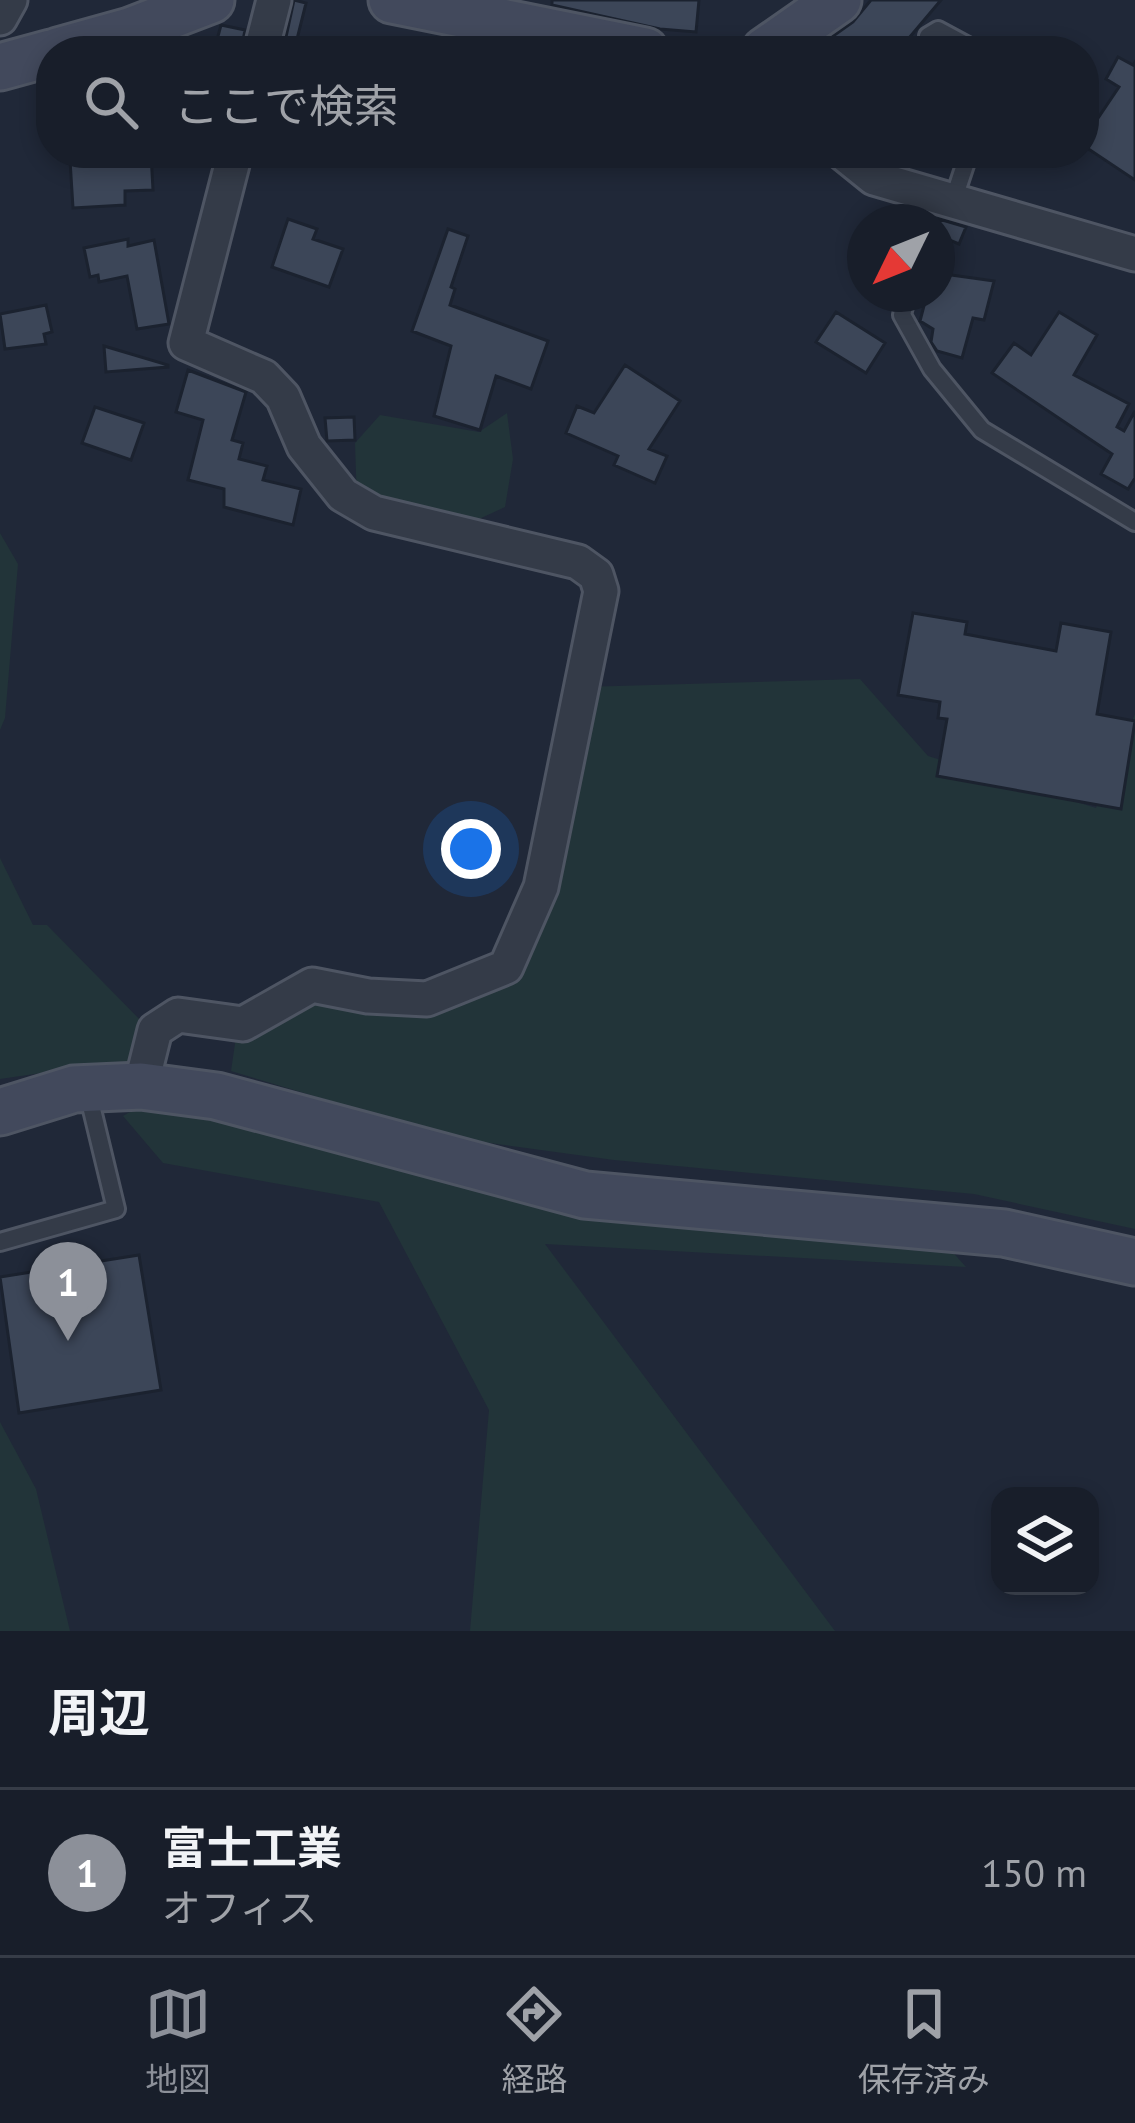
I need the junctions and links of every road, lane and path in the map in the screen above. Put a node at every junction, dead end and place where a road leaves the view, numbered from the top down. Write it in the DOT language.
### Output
graph roads {
  1 [pos="10,0"];
  2 [pos="211,0"];
  3 [pos="274,0"];
  4 [pos="392,0"];
  5 [pos="838,0"];
  6 [pos="516,12"];
  7 [pos="0,18"];
  8 [pos="115,36"];
  9 [pos="265,36"];
  10 [pos="595,36"];
  11 [pos="786,36"];
  12 [pos="928,36"];
  13 [pos="949,36"];
  14 [pos="36,57"];
  15 [pos="0,67"];
  16 [pos="231,168"];
  17 [pos="862,168"];
  18 [pos="964,168"];
  19 [pos="953,202"];
  20 [pos="1135,254"];
  21 [pos="903,312"];
  22 [pos="1135,522"];
  23 [pos="141,1086"];
  24 [pos="87,1088"];
  25 [pos="0,1112"];
  26 [pos="0,1242"];
  27 [pos="1135,1262"];
  1 -- 7 [label="street"];
  2 -- 8 [label="street"];
  3 -- 9 [label="street"];
  4 -- 6 [label="street"];
  5 -- 11 [label="street"];
  6 -- 10 [label="street"];
  12 -- 13 [label="lane"];
  14 -- 15 [label="street"];
  16 -- 23 [label="street"];
  17 -- 19 [label="street"];
  18 -- 19 [label="lane"];
  19 -- 20 [label="street"];
  21 -- 22 [label="lane"];
  23 -- 24 [label="street"];
  23 -- 27 [label="street"];
  24 -- 25 [label="street"];
  24 -- 26 [label="lane"];
}
